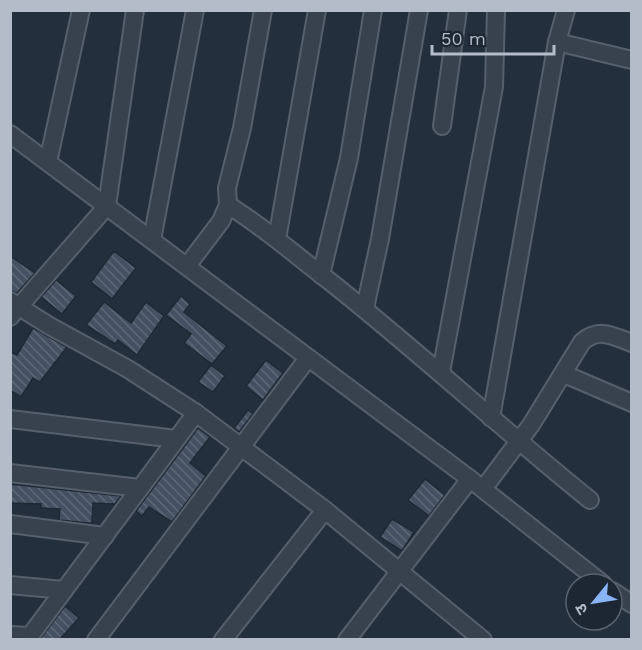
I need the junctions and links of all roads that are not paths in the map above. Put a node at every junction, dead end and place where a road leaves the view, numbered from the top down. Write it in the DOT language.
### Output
graph roads {
  1 [pos="81,10"];
  2 [pos="135,10"];
  3 [pos="195,10"];
  4 [pos="263,10"];
  5 [pos="317,10"];
  6 [pos="373,10"];
  7 [pos="419,10"];
  8 [pos="458,10"];
  9 [pos="496,10"];
  10 [pos="566,10"];
  11 [pos="557,42"];
  12 [pos="632,60"];
  13 [pos="442,126"];
  14 [pos="10,134"];
  15 [pos="48,162"];
  16 [pos="228,205"];
  17 [pos="107,206"];
  18 [pos="277,238"];
  19 [pos="152,240"];
  20 [pos="187,266"];
  21 [pos="321,275"];
  22 [pos="13,308"];
  23 [pos="364,308"];
  24 [pos="632,343"];
  25 [pos="308,358"];
  26 [pos="441,372"];
  27 [pos="564,374"];
  28 [pos="632,403"];
  29 [pos="196,413"];
  30 [pos="491,418"];
  31 [pos="10,419"];
  32 [pos="176,439"];
  33 [pos="516,441"];
  34 [pos="240,447"];
  35 [pos="10,473"];
  36 [pos="476,484"];
  37 [pos="140,488"];
  38 [pos="590,500"];
  39 [pos="325,510"];
  40 [pos="10,524"];
  41 [pos="105,536"];
  42 [pos="400,571"];
  43 [pos="588,572"];
  44 [pos="10,585"];
  45 [pos="64,590"];
  46 [pos="10,635"];
  47 [pos="28,638"];
  48 [pos="96,639"];
  49 [pos="223,639"];
  50 [pos="347,639"];
  51 [pos="483,639"];
  1 -- 15 [label="street"];
  2 -- 17 [label="street"];
  3 -- 19 [label="street"];
  4 -- 16 [label="street"];
  5 -- 18 [label="street"];
  6 -- 21 [label="street"];
  7 -- 23 [label="street"];
  8 -- 13 [label="street"];
  9 -- 26 [label="street"];
  10 -- 11 [label="street"];
  11 -- 12 [label="street"];
  11 -- 30 [label="street"];
  14 -- 15 [label="street"];
  15 -- 17 [label="street"];
  16 -- 18 [label="street"];
  16 -- 20 [label="street"];
  17 -- 19 [label="street"];
  17 -- 22 [label="street"];
  18 -- 21 [label="street"];
  19 -- 20 [label="street"];
  20 -- 25 [label="street"];
  21 -- 23 [label="street"];
  22 -- 29 [label="street"];
  23 -- 26 [label="street"];
  24 -- 27 [label="street"];
  25 -- 34 [label="street"];
  25 -- 36 [label="street"];
  26 -- 30 [label="street"];
  27 -- 28 [label="street"];
  27 -- 33 [label="street"];
  29 -- 32 [label="street"];
  29 -- 34 [label="street"];
  30 -- 33 [label="street"];
  31 -- 32 [label="street"];
  32 -- 37 [label="street"];
  33 -- 36 [label="street"];
  33 -- 38 [label="street"];
  34 -- 39 [label="street"];
  34 -- 48 [label="street"];
  35 -- 37 [label="street"];
  36 -- 42 [label="street"];
  36 -- 43 [label="street"];
  37 -- 41 [label="street"];
  39 -- 42 [label="street"];
  39 -- 49 [label="street"];
  40 -- 41 [label="street"];
  41 -- 45 [label="street"];
  42 -- 50 [label="street"];
  42 -- 51 [label="street"];
  44 -- 45 [label="street"];
  45 -- 47 [label="street"];
  46 -- 47 [label="street"];
}
